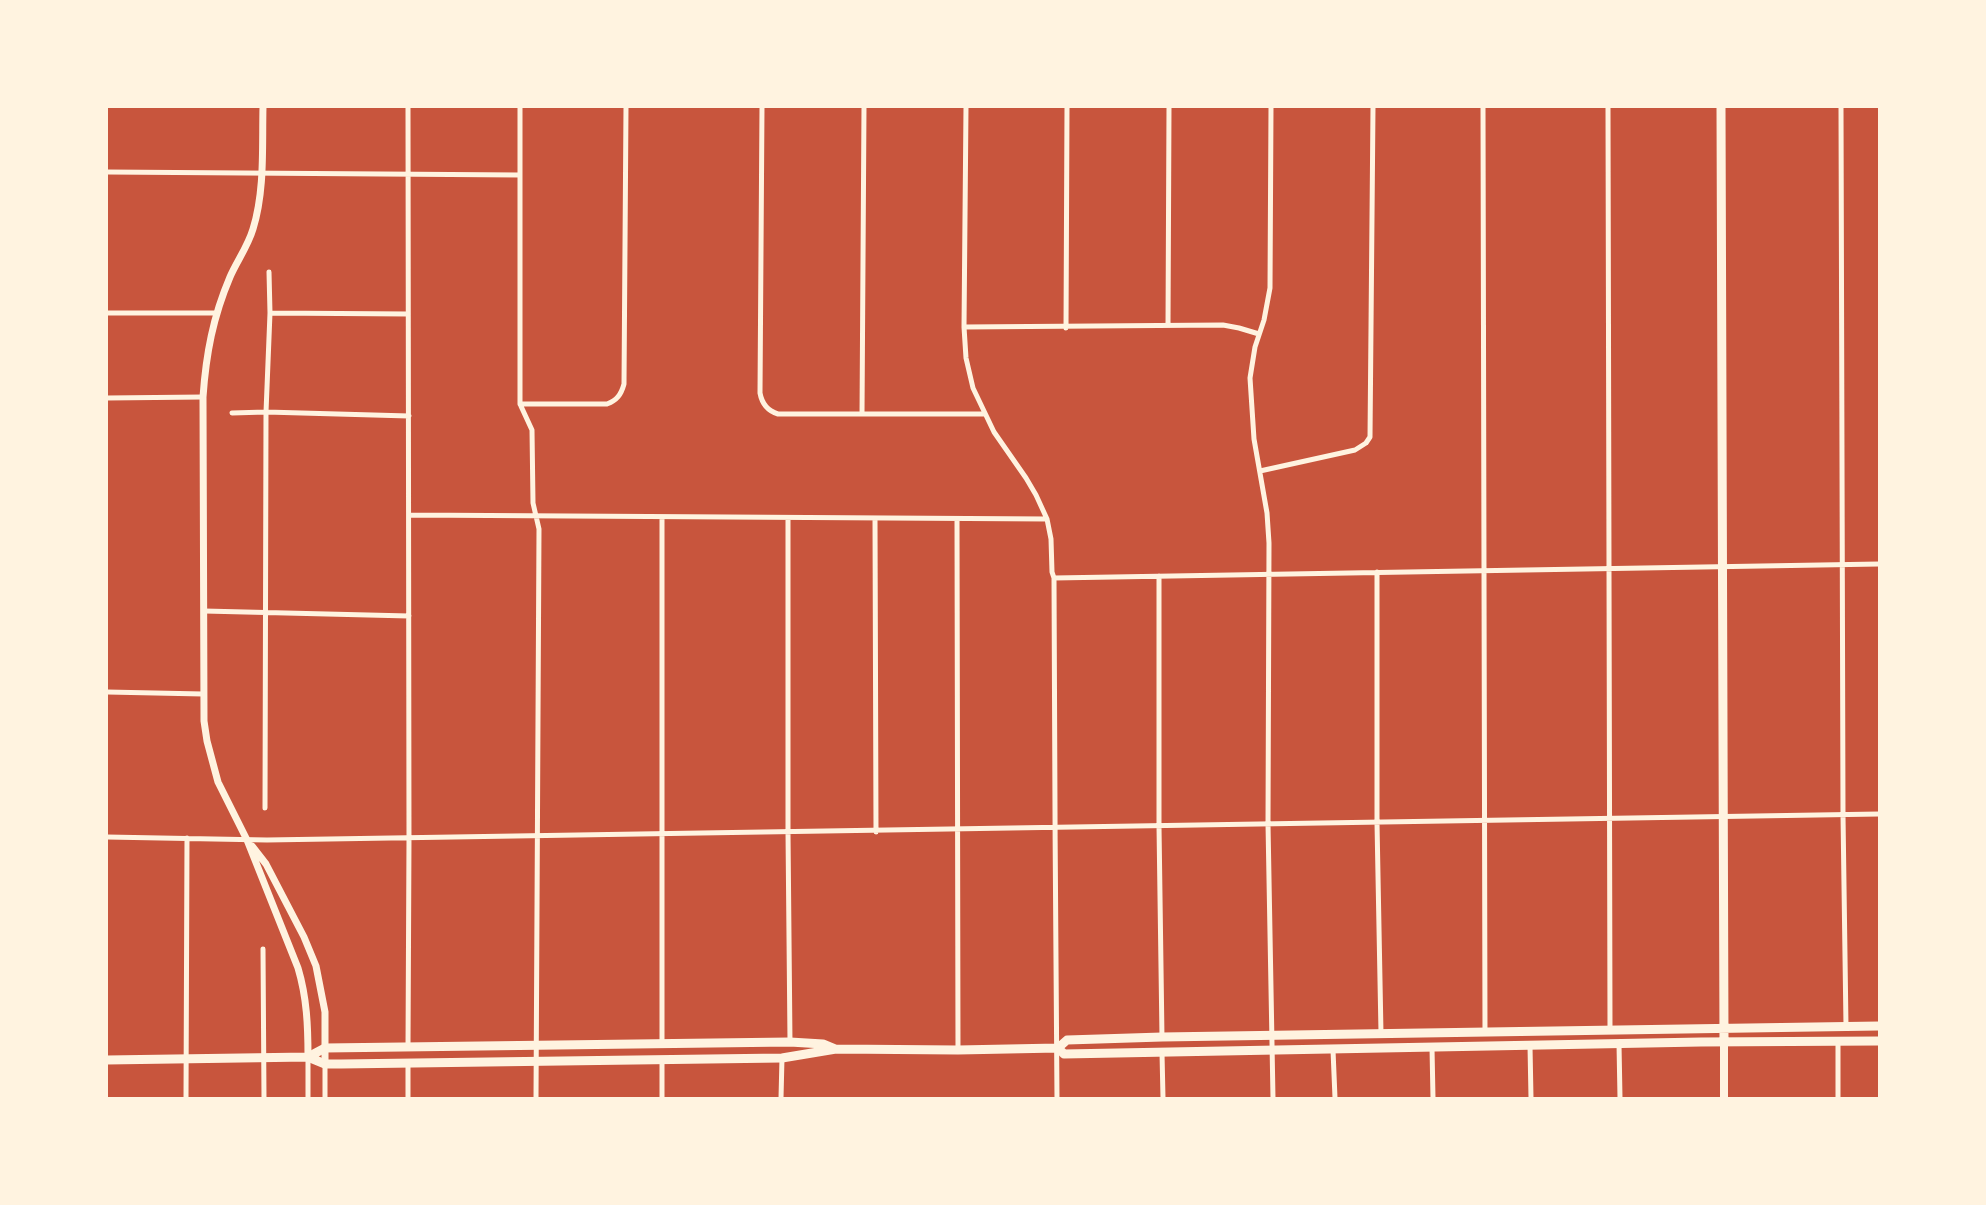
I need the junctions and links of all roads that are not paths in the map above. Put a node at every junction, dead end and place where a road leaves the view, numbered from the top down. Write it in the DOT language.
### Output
graph roads {
  1 [pos="263,107"];
  2 [pos="408,107"];
  3 [pos="520,107"];
  4 [pos="626,107"];
  5 [pos="762,107"];
  6 [pos="864,107"];
  7 [pos="966,107"];
  8 [pos="1068,107"];
  9 [pos="1169,107"];
  10 [pos="1271,107"];
  11 [pos="1373,107"];
  12 [pos="1483,107"];
  13 [pos="1608,107"];
  14 [pos="1721,107"];
  15 [pos="1841,107"];
  16 [pos="107,172"];
  17 [pos="262,172"];
  18 [pos="408,173"];
  19 [pos="519,175"];
  20 [pos="269,272"];
  21 [pos="107,313"];
  22 [pos="216,313"];
  23 [pos="270,313"];
  24 [pos="408,314"];
  25 [pos="1168,325"];
  26 [pos="964,327"];
  27 [pos="1066,328"];
  28 [pos="1259,334"];
  29 [pos="203,397"];
  30 [pos="107,398"];
  31 [pos="520,404"];
  32 [pos="266,412"];
  33 [pos="232,413"];
  34 [pos="862,414"];
  35 [pos="985,414"];
  36 [pos="409,416"];
  37 [pos="1260,471"];
  38 [pos="409,515"];
  39 [pos="536,517"];
  40 [pos="662,517"];
  41 [pos="788,518"];
  42 [pos="875,519"];
  43 [pos="1047,519"];
  44 [pos="957,520"];
  45 [pos="1843,564"];
  46 [pos="1879,564"];
  47 [pos="1722,566"];
  48 [pos="1609,568"];
  49 [pos="1486,570"];
  50 [pos="1377,572"];
  51 [pos="1269,574"];
  52 [pos="1159,576"];
  53 [pos="1054,578"];
  54 [pos="204,611"];
  55 [pos="266,613"];
  56 [pos="409,616"];
  57 [pos="107,692"];
  58 [pos="203,694"];
  59 [pos="265,808"];
  60 [pos="1879,814"];
  61 [pos="1843,815"];
  62 [pos="1723,817"];
  63 [pos="1609,818"];
  64 [pos="1486,821"];
  65 [pos="1377,822"];
  66 [pos="1268,824"];
  67 [pos="1159,826"];
  68 [pos="1054,828"];
  69 [pos="957,830"];
  70 [pos="788,832"];
  71 [pos="876,832"];
  72 [pos="663,834"];
  73 [pos="537,836"];
  74 [pos="107,837"];
  75 [pos="187,838"];
  76 [pos="410,838"];
  77 [pos="247,840"];
  78 [pos="262,949"];
  79 [pos="1846,1026"];
  80 [pos="1879,1026"];
  81 [pos="1724,1028"];
  82 [pos="1610,1029"];
  83 [pos="1485,1032"];
  84 [pos="1381,1033"];
  85 [pos="1272,1034"];
  86 [pos="1162,1037"];
  87 [pos="1838,1041"];
  88 [pos="1879,1041"];
  89 [pos="790,1042"];
  90 [pos="1724,1042"];
  91 [pos="662,1044"];
  92 [pos="1619,1044"];
  93 [pos="536,1046"];
  94 [pos="1530,1046"];
  95 [pos="408,1047"];
  96 [pos="325,1048"];
  97 [pos="1058,1048"];
  98 [pos="1433,1048"];
  99 [pos="836,1049"];
  100 [pos="1334,1050"];
  101 [pos="958,1051"];
  102 [pos="1272,1051"];
  103 [pos="1162,1053"];
  104 [pos="264,1058"];
  105 [pos="308,1058"];
  106 [pos="782,1058"];
  107 [pos="107,1059"];
  108 [pos="186,1059"];
  109 [pos="662,1060"];
  110 [pos="536,1062"];
  111 [pos="408,1063"];
  112 [pos="325,1064"];
  113 [pos="186,1098"];
  114 [pos="264,1098"];
  115 [pos="308,1098"];
  116 [pos="325,1098"];
  117 [pos="408,1098"];
  118 [pos="536,1098"];
  119 [pos="662,1098"];
  120 [pos="781,1098"];
  121 [pos="1057,1098"];
  122 [pos="1163,1098"];
  123 [pos="1273,1098"];
  124 [pos="1335,1098"];
  125 [pos="1433,1098"];
  126 [pos="1531,1098"];
  127 [pos="1620,1098"];
  128 [pos="1724,1098"];
  129 [pos="1838,1098"];
  1 -- 17 [label="street"];
  2 -- 18 [label="street"];
  3 -- 19 [label="street"];
  4 -- 31 [label="street"];
  5 -- 34 [label="street"];
  6 -- 34 [label="street"];
  7 -- 26 [label="street"];
  8 -- 27 [label="street"];
  9 -- 25 [label="street"];
  10 -- 28 [label="street"];
  11 -- 37 [label="street"];
  12 -- 49 [label="street"];
  13 -- 48 [label="street"];
  14 -- 47 [label="main road"];
  15 -- 45 [label="street"];
  16 -- 17 [label="street"];
  17 -- 18 [label="street"];
  17 -- 22 [label="street"];
  18 -- 19 [label="street"];
  18 -- 24 [label="street"];
  19 -- 31 [label="street"];
  20 -- 23 [label="street"];
  21 -- 22 [label="street"];
  22 -- 29 [label="street"];
  23 -- 24 [label="street"];
  23 -- 32 [label="street"];
  24 -- 36 [label="street"];
  25 -- 27 [label="street"];
  25 -- 28 [label="street"];
  26 -- 27 [label="street"];
  26 -- 35 [label="street"];
  28 -- 37 [label="street"];
  29 -- 30 [label="street"];
  29 -- 54 [label="street"];
  31 -- 39 [label="street"];
  32 -- 33 [label="street"];
  32 -- 36 [label="street"];
  32 -- 55 [label="street"];
  34 -- 35 [label="street"];
  35 -- 43 [label="street"];
  36 -- 38 [label="street"];
  37 -- 51 [label="street"];
  38 -- 39 [label="street"];
  38 -- 56 [label="street"];
  39 -- 40 [label="street"];
  39 -- 73 [label="street"];
  40 -- 41 [label="street"];
  40 -- 72 [label="street"];
  41 -- 42 [label="street"];
  41 -- 70 [label="street"];
  42 -- 44 [label="street"];
  42 -- 71 [label="street"];
  43 -- 44 [label="street"];
  43 -- 53 [label="street"];
  44 -- 69 [label="street"];
  45 -- 46 [label="street"];
  45 -- 47 [label="street"];
  45 -- 61 [label="street"];
  47 -- 48 [label="street"];
  47 -- 62 [label="main road"];
  48 -- 49 [label="street"];
  48 -- 63 [label="street"];
  49 -- 50 [label="street"];
  49 -- 64 [label="street"];
  50 -- 51 [label="street"];
  50 -- 65 [label="street"];
  51 -- 52 [label="street"];
  51 -- 66 [label="street"];
  52 -- 53 [label="street"];
  52 -- 67 [label="street"];
  53 -- 68 [label="street"];
  54 -- 55 [label="street"];
  54 -- 58 [label="street"];
  55 -- 56 [label="street"];
  55 -- 59 [label="street"];
  56 -- 76 [label="street"];
  57 -- 58 [label="street"];
  58 -- 77 [label="street"];
  60 -- 61 [label="street"];
  61 -- 62 [label="street"];
  61 -- 79 [label="street"];
  62 -- 63 [label="street"];
  62 -- 81 [label="main road"];
  63 -- 64 [label="street"];
  63 -- 82 [label="street"];
  64 -- 65 [label="street"];
  64 -- 83 [label="street"];
  65 -- 66 [label="street"];
  65 -- 84 [label="street"];
  66 -- 67 [label="street"];
  66 -- 85 [label="street"];
  67 -- 68 [label="street"];
  67 -- 86 [label="street"];
  68 -- 69 [label="street"];
  68 -- 97 [label="street"];
  69 -- 71 [label="street"];
  69 -- 101 [label="street"];
  70 -- 71 [label="street"];
  70 -- 72 [label="street"];
  70 -- 89 [label="street"];
  72 -- 73 [label="street"];
  72 -- 91 [label="street"];
  73 -- 76 [label="street"];
  73 -- 93 [label="street"];
  74 -- 75 [label="street"];
  75 -- 77 [label="street"];
  75 -- 108 [label="street"];
  76 -- 77 [label="street"];
  76 -- 95 [label="street"];
  77 -- 96 [label="street"];
  77 -- 105 [label="street"];
  78 -- 104 [label="street"];
  79 -- 80 [label="main road"];
  79 -- 81 [label="main road"];
  81 -- 82 [label="main road"];
  81 -- 90 [label="main road"];
  82 -- 83 [label="main road"];
  83 -- 84 [label="main road"];
  84 -- 85 [label="main road"];
  85 -- 86 [label="main road"];
  85 -- 102 [label="street"];
  86 -- 97 [label="main road"];
  87 -- 88 [label="main road"];
  87 -- 90 [label="main road"];
  87 -- 129 [label="street"];
  89 -- 91 [label="main road"];
  89 -- 99 [label="main road"];
  90 -- 92 [label="main road"];
  90 -- 128 [label="main road"];
  91 -- 93 [label="main road"];
  92 -- 94 [label="main road"];
  92 -- 127 [label="street"];
  93 -- 95 [label="main road"];
  93 -- 110 [label="street"];
  94 -- 98 [label="main road"];
  94 -- 126 [label="street"];
  95 -- 96 [label="main road"];
  96 -- 105 [label="main road"];
  96 -- 112 [label="street"];
  97 -- 101 [label="main road"];
  97 -- 103 [label="main road"];
  97 -- 121 [label="street"];
  98 -- 100 [label="main road"];
  98 -- 125 [label="street"];
  99 -- 101 [label="main road"];
  99 -- 106 [label="main road"];
  100 -- 102 [label="main road"];
  100 -- 124 [label="street"];
  102 -- 103 [label="main road"];
  102 -- 123 [label="street"];
  103 -- 122 [label="street"];
  104 -- 105 [label="main road"];
  104 -- 108 [label="main road"];
  104 -- 114 [label="street"];
  105 -- 112 [label="main road"];
  105 -- 115 [label="street"];
  106 -- 109 [label="main road"];
  106 -- 120 [label="street"];
  107 -- 108 [label="main road"];
  108 -- 113 [label="street"];
  109 -- 110 [label="main road"];
  109 -- 119 [label="street"];
  110 -- 111 [label="main road"];
  110 -- 118 [label="street"];
  111 -- 112 [label="main road"];
  111 -- 117 [label="street"];
  112 -- 116 [label="street"];
}
